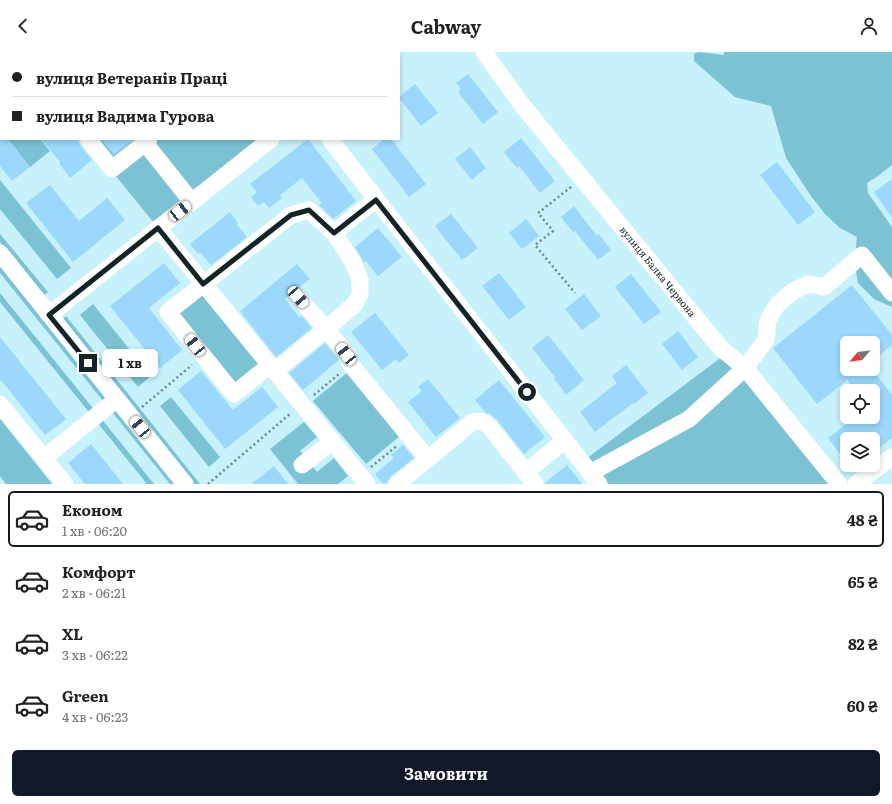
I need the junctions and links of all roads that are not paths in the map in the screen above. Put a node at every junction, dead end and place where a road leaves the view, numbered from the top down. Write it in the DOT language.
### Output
graph roads {
  1 [pos="484,52"];
  2 [pos="89,140"];
  3 [pos="270,140"];
  4 [pos="331,140"];
  5 [pos="147,141"];
  6 [pos="376,200"];
  7 [pos="192,202"];
  8 [pos="158,228"];
  9 [pos="334,233"];
  10 [pos="0,253"];
  11 [pos="203,284"];
  12 [pos="892,293"];
  13 [pos="298,297"];
  14 [pos="49,315"];
  15 [pos="326,329"];
  16 [pos="272,368"];
  17 [pos="745,368"];
  18 [pos="117,399"];
  19 [pos="0,404"];
  20 [pos="565,440"];
  21 [pos="332,442"];
  22 [pos="892,457"];
  23 [pos="44,458"];
  24 [pos="428,458"];
  25 [pos="302,465"];
  26 [pos="530,478"];
  27 [pos="594,478"];
  28 [pos="365,481"];
  29 [pos="65,484"];
  30 [pos="185,484"];
  31 [pos="397,484"];
  32 [pos="839,484"];
  33 [pos="856,484"];
  1 -- 17 [label="street, вулиця Балка Червона"];
  2 -- 5 [label="street"];
  3 -- 7 [label="street"];
  4 -- 6 [label="street"];
  5 -- 7 [label="street"];
  6 -- 9 [label="street"];
  6 -- 20 [label="street"];
  7 -- 8 [label="street"];
  8 -- 11 [label="street"];
  8 -- 14 [label="street"];
  9 -- 11 [label="street"];
  9 -- 15 [label="street"];
  10 -- 14 [label="street"];
  11 -- 16 [label="street"];
  11 -- 16 [label="street"];
  12 -- 17 [label="street"];
  13 -- 15 [label="street"];
  14 -- 18 [label="street"];
  15 -- 16 [label="street"];
  15 -- 24 [label="street"];
  16 -- 21 [label="street"];
  17 -- 27 [label="street"];
  17 -- 32 [label="street, вулиця Балка Червона"];
  18 -- 23 [label="street"];
  18 -- 30 [label="street"];
  19 -- 23 [label="street"];
  20 -- 26 [label="street"];
  20 -- 27 [label="street"];
  21 -- 25 [label="street"];
  21 -- 28 [label="street"];
  22 -- 33 [label="street"];
  23 -- 29 [label="street"];
  24 -- 26 [label="street"];
  24 -- 31 [label="street"];
}
